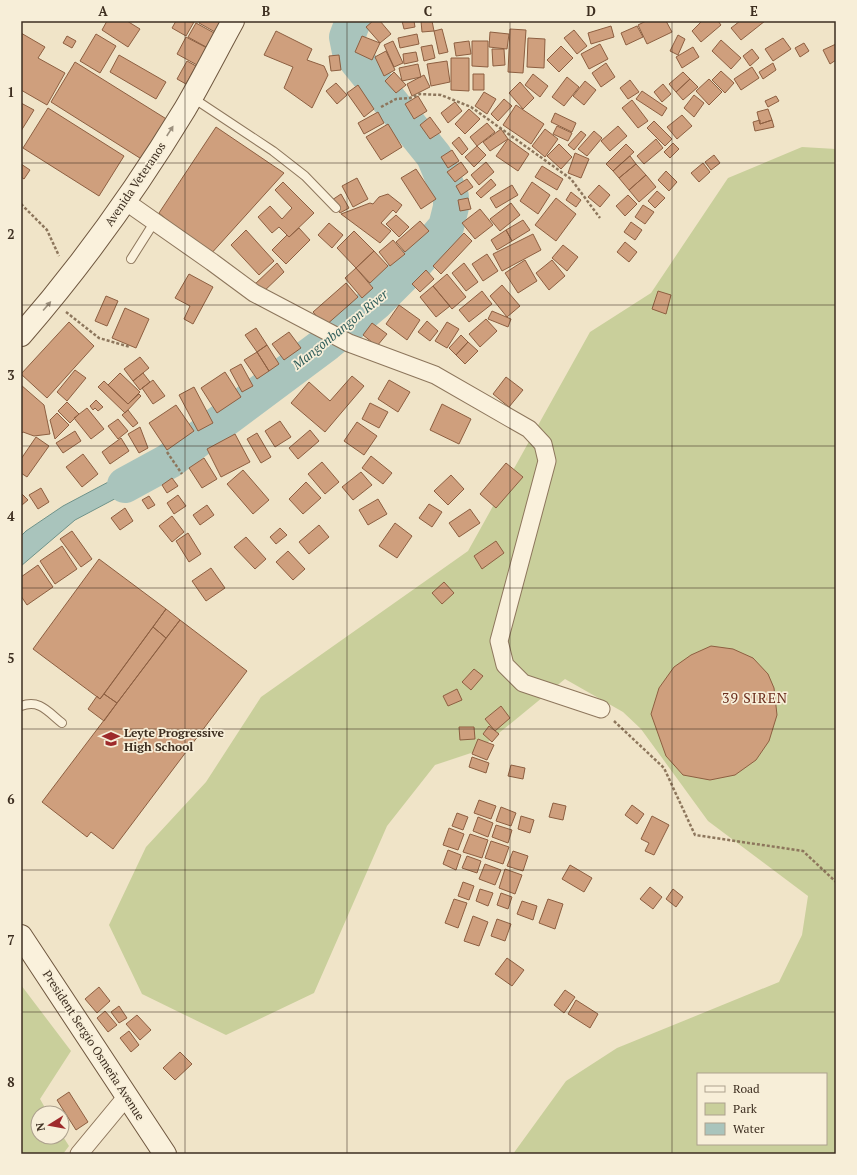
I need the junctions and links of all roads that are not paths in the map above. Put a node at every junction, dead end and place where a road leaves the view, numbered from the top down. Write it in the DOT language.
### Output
graph roads {
  1 [pos="233,21"];
  2 [pos="191,97"];
  3 [pos="125,201"];
  4 [pos="336,208"];
  5 [pos="155,221"];
  6 [pos="131,259"];
  7 [pos="21,335"];
  8 [pos="21,706"];
  9 [pos="601,709"];
  10 [pos="62,723"];
  11 [pos="21,936"];
  12 [pos="128,1096"];
  13 [pos="79,1154"];
  14 [pos="165,1154"];
  1 -- 2 [label="main road, Avenida Veteranos"];
  3 -- 2 [label="main road, Avenida Veteranos, one-way"];
  2 -- 4 [label="lane"];
  3 -- 5 [label="street"];
  7 -- 3 [label="main road, Avenida Veteranos, one-way"];
  5 -- 6 [label="lane"];
  5 -- 9 [label="street"];
  8 -- 10 [label="lane"];
  11 -- 12 [label="main road, President Sergio Osmeña Avenue"];
  12 -- 13 [label="street"];
  12 -- 14 [label="main road, President Sergio Osmeña Avenue"];
}
